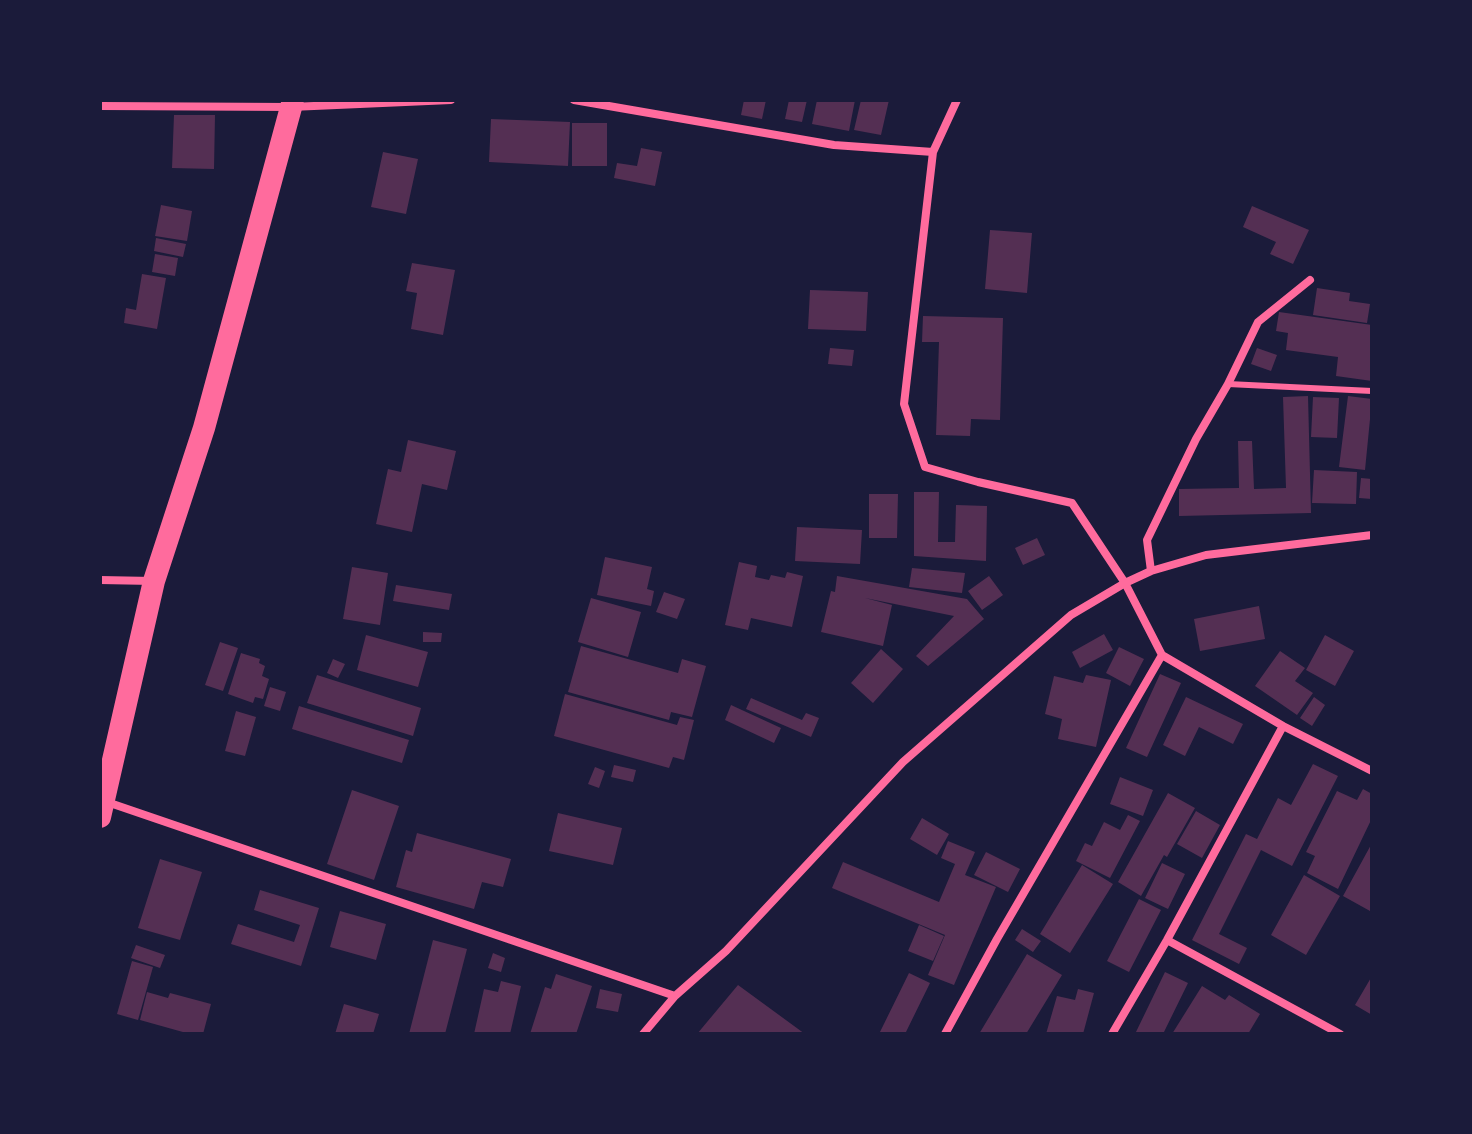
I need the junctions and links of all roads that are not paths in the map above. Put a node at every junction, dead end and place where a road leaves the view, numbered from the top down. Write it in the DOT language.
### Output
graph roads {
  1 [pos="451,100"];
  2 [pos="574,100"];
  3 [pos="957,100"];
  4 [pos="292,103"];
  5 [pos="100,106"];
  6 [pos="933,152"];
  7 [pos="1310,280"];
  8 [pos="1228,384"];
  9 [pos="1372,391"];
  10 [pos="1372,535"];
  11 [pos="1151,571"];
  12 [pos="100,580"];
  13 [pos="154,581"];
  14 [pos="1125,583"];
  15 [pos="1162,655"];
  16 [pos="1283,726"];
  17 [pos="1372,771"];
  18 [pos="102,809"];
  19 [pos="1167,940"];
  20 [pos="675,996"];
  21 [pos="643,1034"];
  22 [pos="945,1034"];
  23 [pos="1112,1034"];
  24 [pos="1340,1034"];
  1 -- 4 [label="street"];
  2 -- 6 [label="street"];
  3 -- 6 [label="street"];
  4 -- 5 [label="street"];
  4 -- 13 [label="highway"];
  6 -- 14 [label="street"];
  7 -- 8 [label="street"];
  8 -- 9 [label="lane"];
  8 -- 11 [label="street"];
  10 -- 11 [label="street"];
  11 -- 14 [label="street"];
  12 -- 13 [label="street"];
  13 -- 18 [label="highway"];
  14 -- 15 [label="street"];
  14 -- 20 [label="street"];
  15 -- 16 [label="street"];
  15 -- 22 [label="street"];
  16 -- 17 [label="street"];
  16 -- 19 [label="street"];
  18 -- 20 [label="street"];
  19 -- 23 [label="street"];
  19 -- 24 [label="street"];
  20 -- 21 [label="street"];
}
